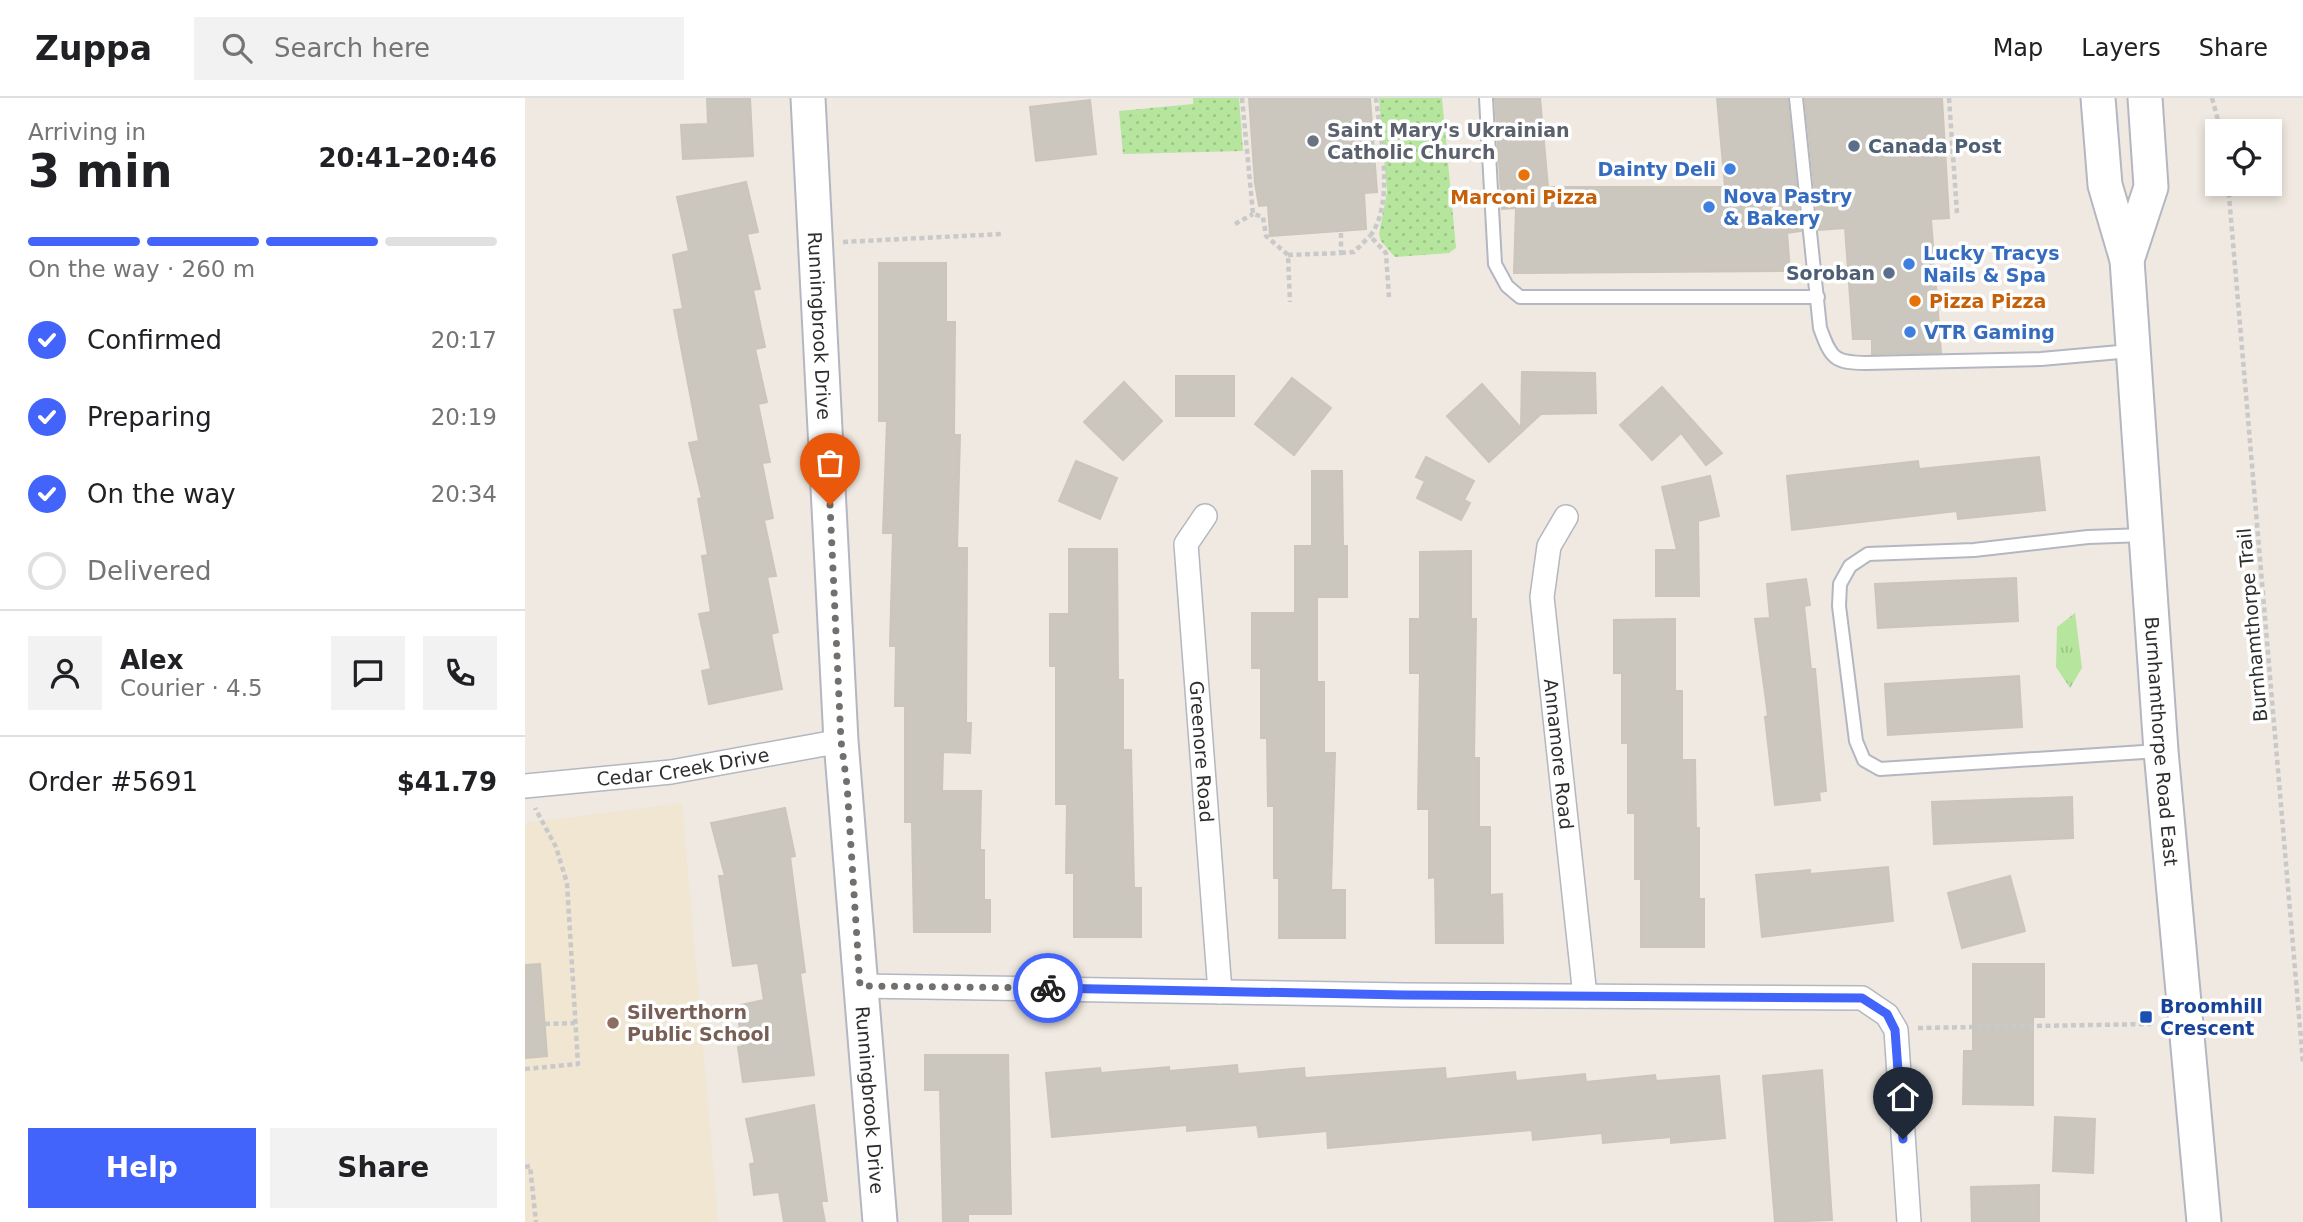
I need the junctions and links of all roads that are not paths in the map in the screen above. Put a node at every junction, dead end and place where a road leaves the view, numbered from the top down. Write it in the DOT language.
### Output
graph roads {
  1 [pos="808,98"];
  2 [pos="1486,98"];
  3 [pos="1796,98"];
  4 [pos="2098,98"];
  5 [pos="2145,98"];
  6 [pos="2127,260"];
  7 [pos="1818,297"];
  8 [pos="2133,351"];
  9 [pos="1205,516"];
  10 [pos="1566,517"];
  11 [pos="2145,535"];
  12 [pos="841,741"];
  13 [pos="2161,751"];
  14 [pos="527,792"];
  15 [pos="860,986"];
  16 [pos="1220,992"];
  17 [pos="1585,996"];
  18 [pos="880,1222"];
  19 [pos="1909,1222"];
  20 [pos="2204,1222"];
  1 -- 12 [label="main road, Runningbrook Drive"];
  2 -- 7 [label="lane"];
  3 -- 7 [label="lane"];
  4 -- 6 [label="main road, Burnhamthorpe Road East"];
  5 -- 6 [label="main road, Burnhamthorpe Road East"];
  6 -- 8 [label="main road, Burnhamthorpe Road East"];
  7 -- 8 [label="lane"];
  8 -- 11 [label="main road, Burnhamthorpe Road East"];
  9 -- 16 [label="street, Greenore Road"];
  10 -- 17 [label="street, Annamore Road"];
  11 -- 13 [label="main road, Burnhamthorpe Road East"];
  11 -- 13 [label="lane"];
  12 -- 14 [label="street, Cedar Creek Drive"];
  12 -- 15 [label="main road, Runningbrook Drive"];
  13 -- 20 [label="main road, Burnhamthorpe Road East"];
  15 -- 16 [label="street"];
  15 -- 18 [label="main road, Runningbrook Drive"];
  16 -- 17 [label="street"];
  17 -- 19 [label="street"];
}
